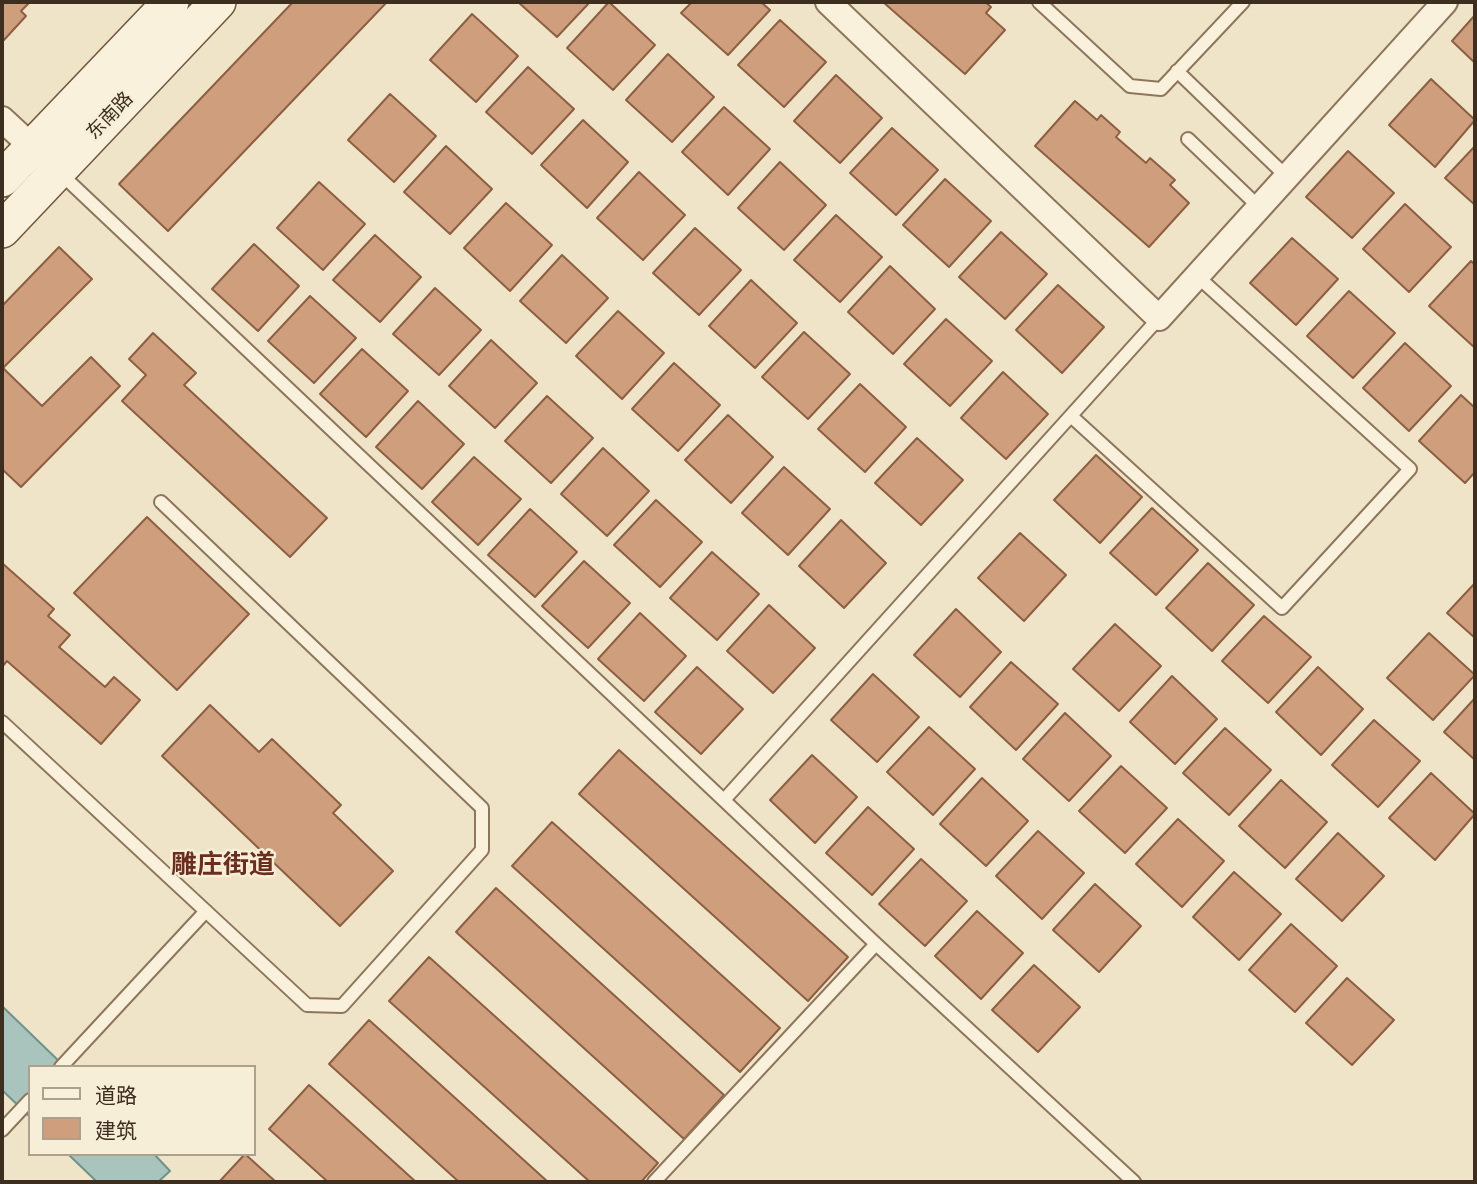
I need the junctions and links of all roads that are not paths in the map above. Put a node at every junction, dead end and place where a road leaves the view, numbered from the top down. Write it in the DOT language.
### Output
graph roads {
  1 [pos="171,2"];
  2 [pos="218,2"];
  3 [pos="828,2"];
  4 [pos="1039,2"];
  5 [pos="1243,2"];
  6 [pos="1445,2"];
  7 [pos="1177,71"];
  8 [pos="2,119"];
  9 [pos="1188,139"];
  10 [pos="32,147"];
  11 [pos="58,170"];
  12 [pos="1287,177"];
  13 [pos="2,179"];
  14 [pos="1259,207"];
  15 [pos="2,230"];
  16 [pos="1198,276"];
  17 [pos="1159,318"];
  18 [pos="1071,416"];
  19 [pos="161,502"];
  20 [pos="2,722"];
  21 [pos="724,800"];
  22 [pos="206,911"];
  23 [pos="876,944"];
  24 [pos="63,1065"];
  25 [pos="28,1102"];
  26 [pos="2,1130"];
  27 [pos="654,1182"];
  28 [pos="1134,1182"];
  1 -- 10 [label="street, 东南路"];
  2 -- 11 [label="street, 东南路"];
  3 -- 17 [label="street"];
  4 -- 7 [label="lane"];
  5 -- 7 [label="lane"];
  6 -- 12 [label="street"];
  7 -- 12 [label="lane"];
  8 -- 10 [label="street"];
  9 -- 14 [label="lane"];
  10 -- 11 [label="street"];
  10 -- 13 [label="street, 东南路"];
  11 -- 15 [label="street, 东南路"];
  11 -- 21 [label="lane"];
  12 -- 14 [label="street"];
  14 -- 16 [label="street"];
  16 -- 17 [label="street"];
  16 -- 18 [label="lane"];
  17 -- 18 [label="lane"];
  18 -- 21 [label="lane"];
  19 -- 22 [label="lane"];
  20 -- 22 [label="lane"];
  21 -- 23 [label="lane"];
  22 -- 24 [label="lane"];
  23 -- 27 [label="lane"];
  23 -- 28 [label="lane"];
  25 -- 26 [label="lane"];
}
